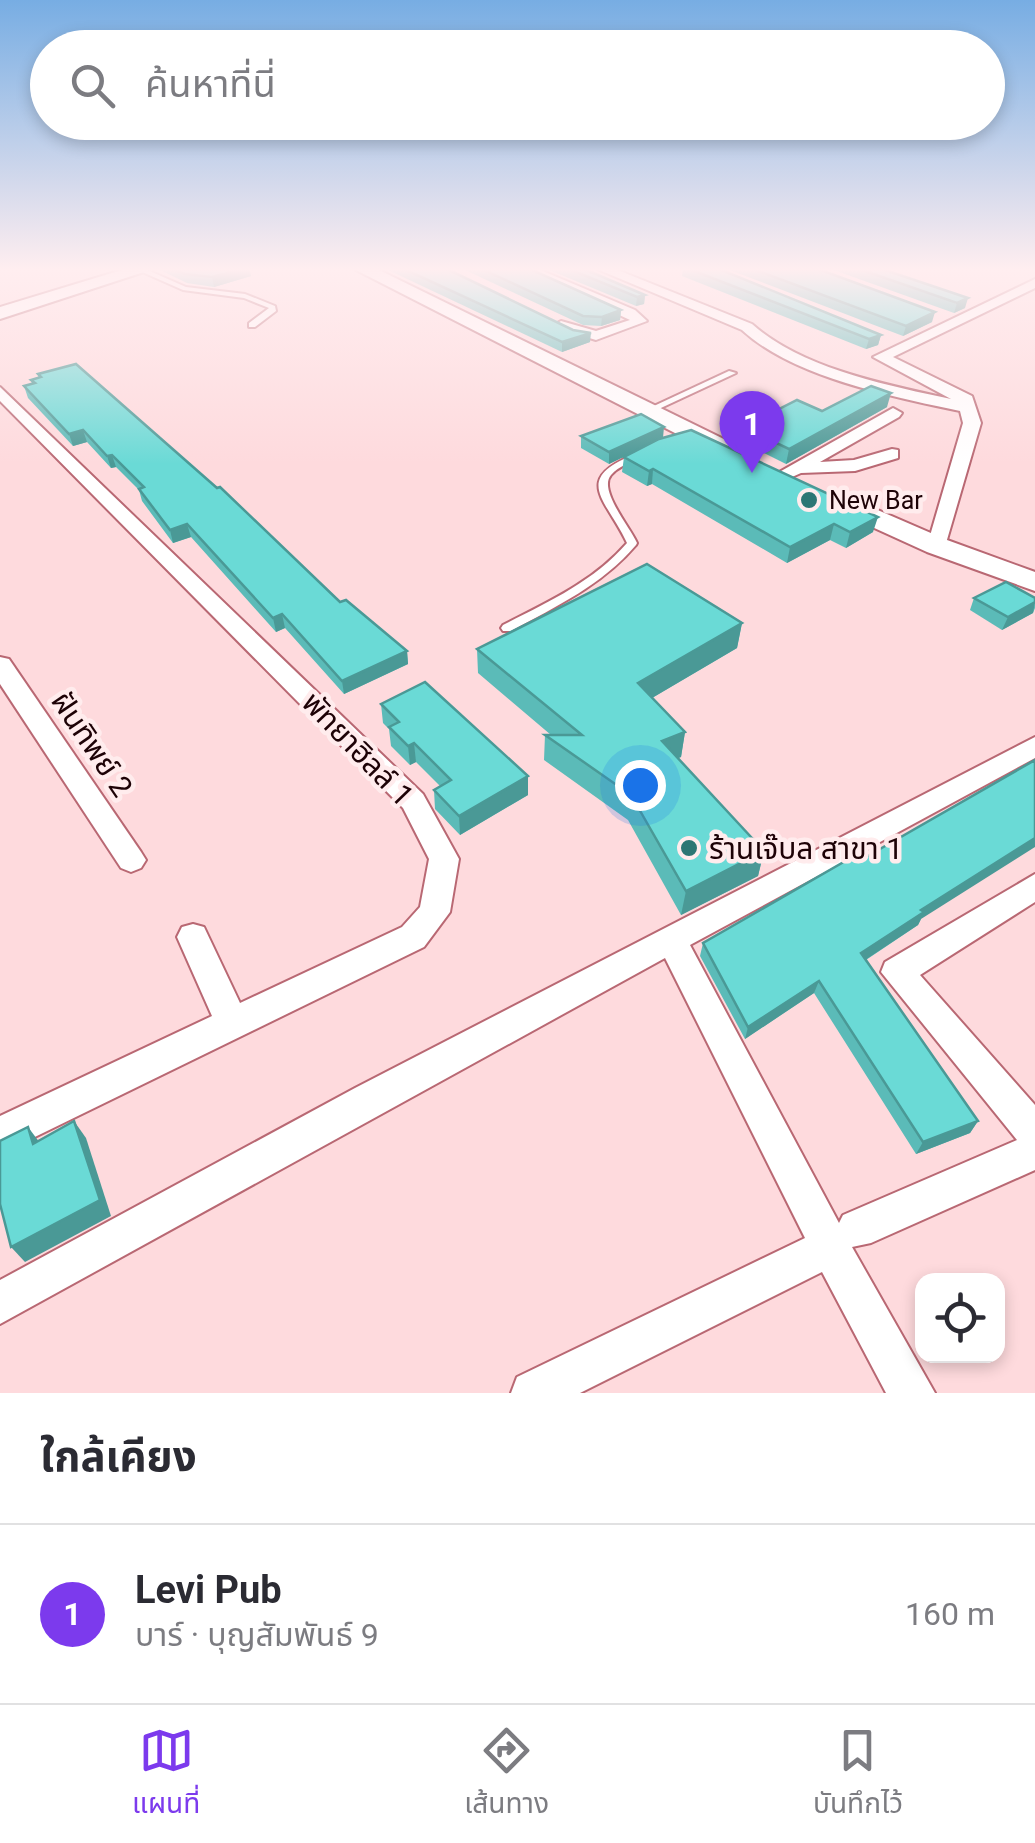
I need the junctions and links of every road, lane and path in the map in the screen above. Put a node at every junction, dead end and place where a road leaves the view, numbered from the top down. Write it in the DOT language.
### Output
graph roads {
  1 [pos="492,334"];
  2 [pos="751,334"];
  3 [pos="928,334"];
  4 [pos="886,339"];
  5 [pos="904,346"];
  6 [pos="882,357"];
  7 [pos="732,373"];
  8 [pos="845,373"];
  9 [pos="0,392"];
  10 [pos="968,408"];
  11 [pos="645,412"];
  12 [pos="894,413"];
  13 [pos="657,448"];
  14 [pos="892,454"];
  15 [pos="772,467"];
  16 [pos="937,546"];
  17 [pos="1035,582"];
  18 [pos="506,628"];
  19 [pos="0,665"];
  20 [pos="1035,746"];
  21 [pos="131,860"];
  22 [pos="1035,886"];
  23 [pos="193,938"];
  24 [pos="670,940"];
  25 [pos="233,1025"];
  26 [pos="1035,1133"];
  27 [pos="0,1134"];
  28 [pos="1035,1150"];
  29 [pos="844,1238"];
  30 [pos="0,1302"];
  31 [pos="533,1393"];
  32 [pos="913,1393"];
  1 -- 11 [label="street"];
  2 -- 8 [label="street"];
  3 -- 5 [label="street"];
  4 -- 5 [label="street"];
  5 -- 6 [label="street"];
  6 -- 8 [label="street"];
  6 -- 10 [label="street"];
  7 -- 11 [label="lane"];
  8 -- 10 [label="street"];
  9 -- 25 [label="street, พัทยาฮิลล์ 1"];
  10 -- 16 [label="street"];
  11 -- 15 [label="street"];
  12 -- 15 [label="street"];
  13 -- 18 [label="lane"];
  14 -- 15 [label="street"];
  15 -- 16 [label="street"];
  16 -- 17 [label="street"];
  19 -- 21 [label="street, ฝันทิพย์ 2"];
  20 -- 24 [label="street"];
  22 -- 26 [label="street"];
  23 -- 25 [label="street"];
  24 -- 29 [label="street"];
  24 -- 30 [label="street"];
  25 -- 27 [label="street, พัทยาฮิลล์ 1"];
  28 -- 29 [label="street"];
  29 -- 31 [label="street"];
  29 -- 32 [label="street"];
}
